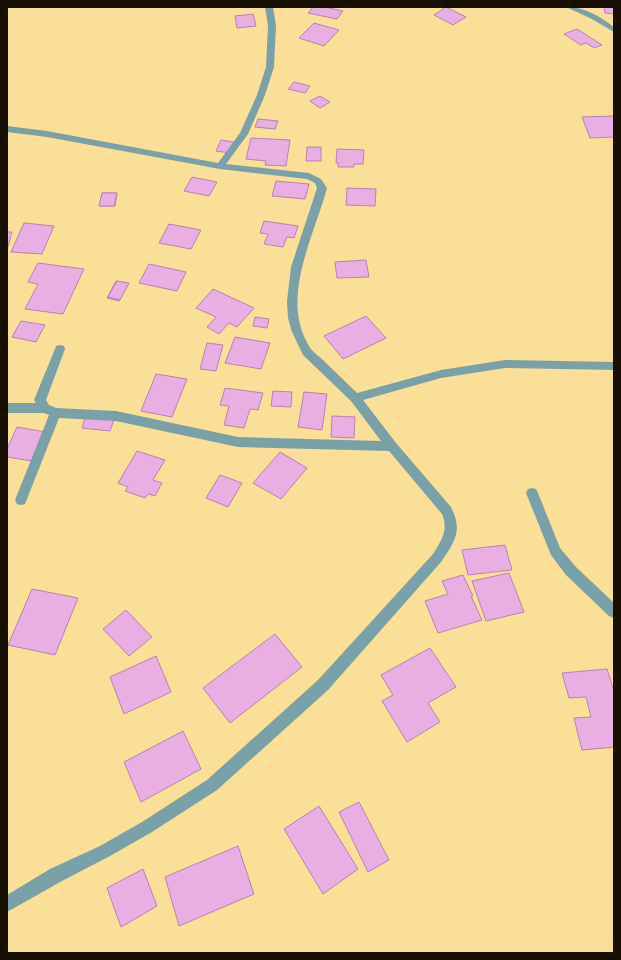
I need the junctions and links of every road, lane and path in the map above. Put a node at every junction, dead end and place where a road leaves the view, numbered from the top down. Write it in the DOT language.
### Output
graph roads {
  1 [pos="269,7"];
  2 [pos="570,7"];
  3 [pos="614,30"];
  4 [pos="7,130"];
  5 [pos="220,166"];
  6 [pos="60,349"];
  7 [pos="614,366"];
  8 [pos="355,398"];
  9 [pos="7,408"];
  10 [pos="50,411"];
  11 [pos="392,446"];
  12 [pos="532,493"];
  13 [pos="21,500"];
  14 [pos="614,612"];
  15 [pos="7,904"];
  1 -- 5 [label="street"];
  2 -- 3 [label="street"];
  4 -- 5 [label="street"];
  5 -- 8 [label="street"];
  6 -- 10 [label="street"];
  7 -- 8 [label="street"];
  8 -- 11 [label="street"];
  9 -- 10 [label="street"];
  10 -- 11 [label="street"];
  10 -- 13 [label="street"];
  11 -- 15 [label="street"];
  12 -- 14 [label="street"];
}
